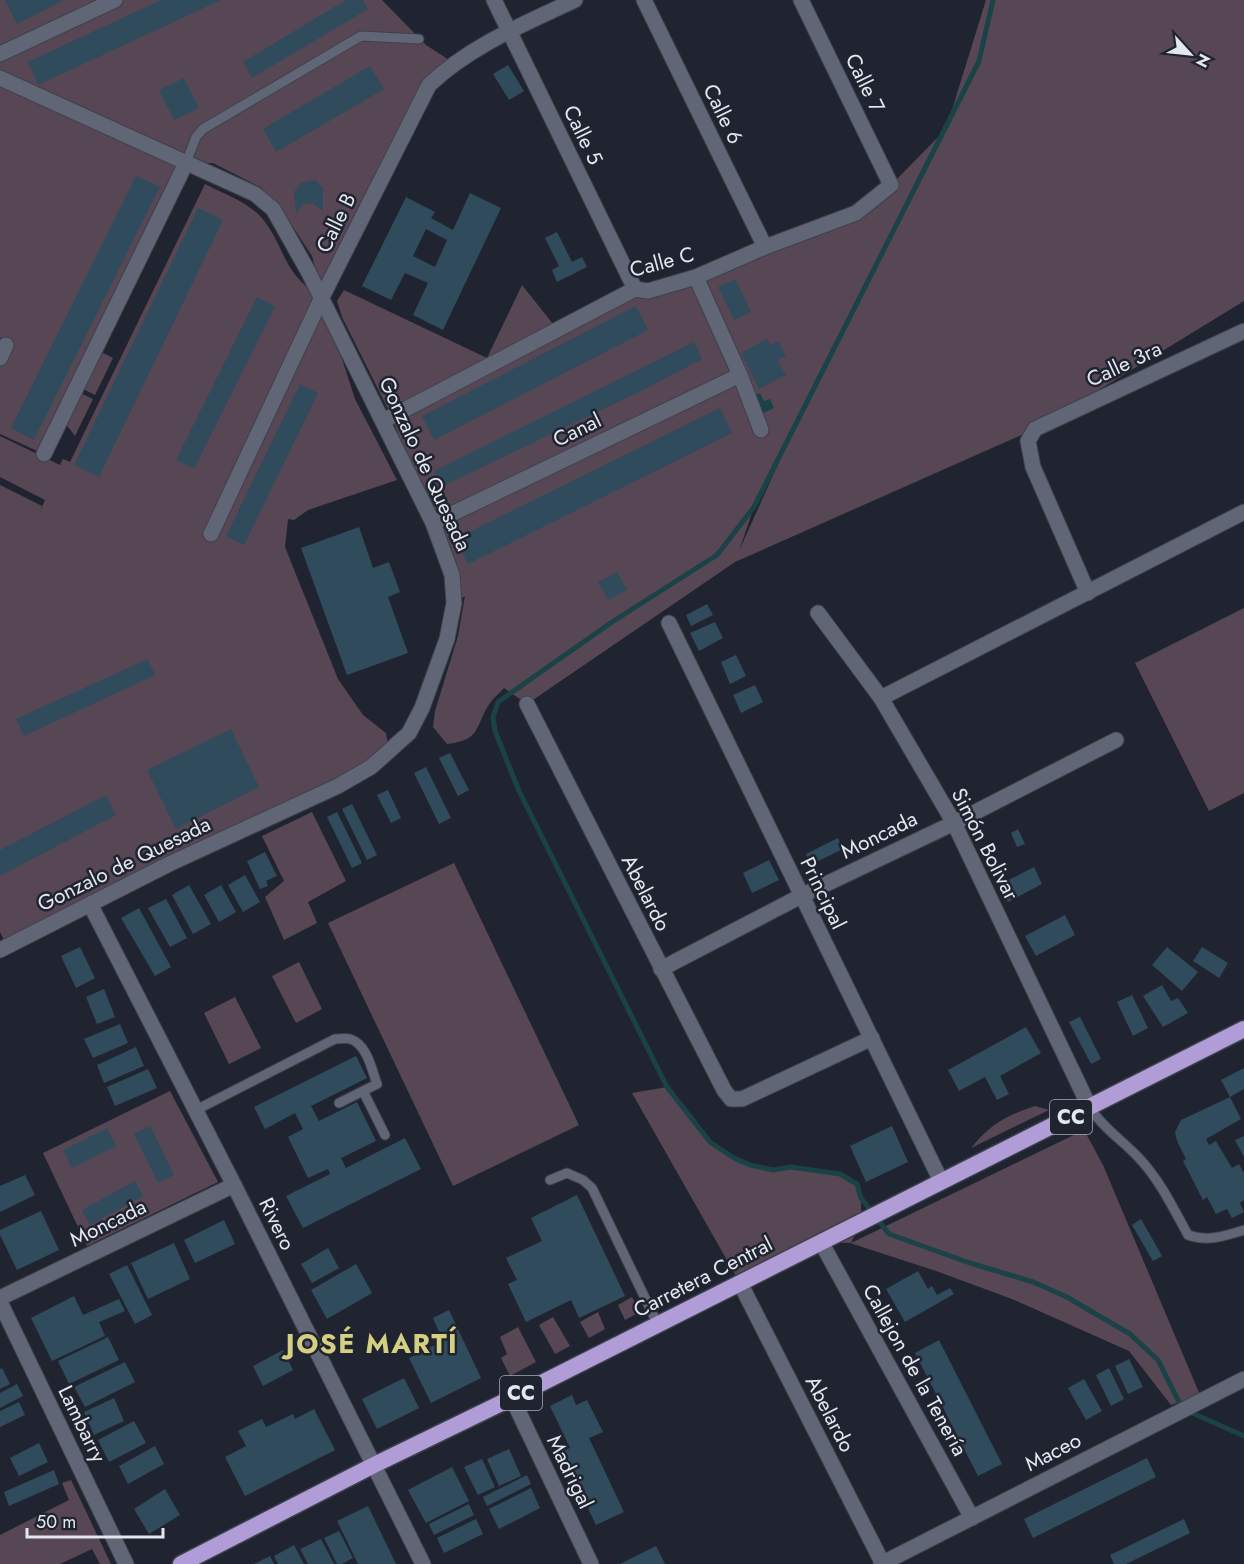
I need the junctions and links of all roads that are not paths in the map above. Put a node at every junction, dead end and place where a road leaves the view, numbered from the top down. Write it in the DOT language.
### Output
graph roads {
  1 [pos="115,0"];
  2 [pos="494,0"];
  3 [pos="574,0"];
  4 [pos="644,0"];
  5 [pos="801,0"];
  6 [pos="509,31"];
  7 [pos="419,39"];
  8 [pos="0,53"];
  9 [pos="0,78"];
  10 [pos="186,163"];
  11 [pos="891,185"];
  12 [pos="765,247"];
  13 [pos="696,277"];
  14 [pos="635,289"];
  15 [pos="322,297"];
  16 [pos="1244,331"];
  17 [pos="740,375"];
  18 [pos="382,421"];
  19 [pos="761,430"];
  20 [pos="44,454"];
  21 [pos="1244,512"];
  22 [pos="434,523"];
  23 [pos="211,534"];
  24 [pos="1088,593"];
  25 [pos="818,613"];
  26 [pos="669,623"];
  27 [pos="880,698"];
  28 [pos="526,704"];
  29 [pos="1116,740"];
  30 [pos="954,823"];
  31 [pos="801,896"];
  32 [pos="90,904"];
  33 [pos="2,943"];
  34 [pos="661,969"];
  35 [pos="1244,1029"];
  36 [pos="872,1038"];
  37 [pos="363,1091"];
  38 [pos="339,1103"];
  39 [pos="1090,1107"];
  40 [pos="196,1110"];
  41 [pos="386,1135"];
  42 [pos="550,1180"];
  43 [pos="941,1181"];
  44 [pos="234,1185"];
  45 [pos="1244,1230"];
  46 [pos="821,1242"];
  47 [pos="740,1283"];
  48 [pos="0,1300"];
  49 [pos="658,1325"];
  50 [pos="1244,1379"];
  51 [pos="512,1398"];
  52 [pos="374,1465"];
  53 [pos="972,1518"];
  54 [pos="126,1564"];
  55 [pos="181,1564"];
  56 [pos="423,1564"];
  57 [pos="591,1564"];
  58 [pos="882,1564"];
  1 -- 8 [label="street"];
  2 -- 6 [label="street, Calle 5"];
  3 -- 6 [label="street, Calle B"];
  4 -- 12 [label="street, Calle 6"];
  5 -- 11 [label="street, Calle 7"];
  6 -- 14 [label="street, Calle 5"];
  6 -- 15 [label="street, Calle B"];
  7 -- 10 [label="lane"];
  9 -- 10 [label="street, Gonzalo de Quesada"];
  10 -- 15 [label="street, Gonzalo de Quesada"];
  10 -- 20 [label="street"];
  11 -- 12 [label="street, Calle C"];
  12 -- 13 [label="street, Calle C"];
  13 -- 14 [label="street, Calle C"];
  13 -- 17 [label="street"];
  14 -- 18 [label="street, Calle C"];
  15 -- 18 [label="street, Gonzalo de Quesada"];
  15 -- 23 [label="street, Calle B"];
  16 -- 24 [label="street, Calle 3ra"];
  17 -- 19 [label="street"];
  17 -- 22 [label="street, Canal"];
  18 -- 22 [label="street, Gonzalo de Quesada"];
  21 -- 24 [label="street"];
  22 -- 32 [label="street, Gonzalo de Quesada"];
  24 -- 27 [label="street"];
  25 -- 27 [label="street, Simón Bolivar"];
  26 -- 31 [label="street, Principal"];
  27 -- 30 [label="street, Simón Bolivar"];
  28 -- 34 [label="street, Abelardo"];
  29 -- 30 [label="street, Moncada"];
  30 -- 31 [label="street, Moncada"];
  30 -- 39 [label="street, Simón Bolivar"];
  31 -- 34 [label="street, Moncada"];
  31 -- 36 [label="street, Principal"];
  32 -- 33 [label="street, Gonzalo de Quesada"];
  32 -- 40 [label="street, Rivero"];
  34 -- 36 [label="street, Abelardo"];
  35 -- 39 [label="highway, Carretera Central / CC"];
  36 -- 43 [label="street, Principal"];
  37 -- 38 [label="lane"];
  37 -- 40 [label="lane"];
  37 -- 41 [label="lane"];
  39 -- 43 [label="highway, Carretera Central / CC"];
  39 -- 45 [label="lane"];
  40 -- 44 [label="street, Rivero"];
  42 -- 49 [label="lane"];
  43 -- 46 [label="highway, Carretera Central / CC"];
  44 -- 48 [label="street, Moncada"];
  44 -- 52 [label="street, Rivero"];
  46 -- 47 [label="highway, Carretera Central / CC"];
  46 -- 53 [label="street, Callejon de la Tenería"];
  47 -- 49 [label="highway, Carretera Central / CC"];
  47 -- 58 [label="street, Abelardo"];
  48 -- 54 [label="street, Lambarry"];
  49 -- 51 [label="highway, Carretera Central / CC"];
  50 -- 53 [label="street, Maceo"];
  51 -- 52 [label="highway, Carretera Central / CC"];
  51 -- 57 [label="street, Madrigal"];
  52 -- 55 [label="highway, Carretera Central / CC"];
  52 -- 56 [label="street, Rivero"];
  53 -- 58 [label="street, Maceo"];
}
